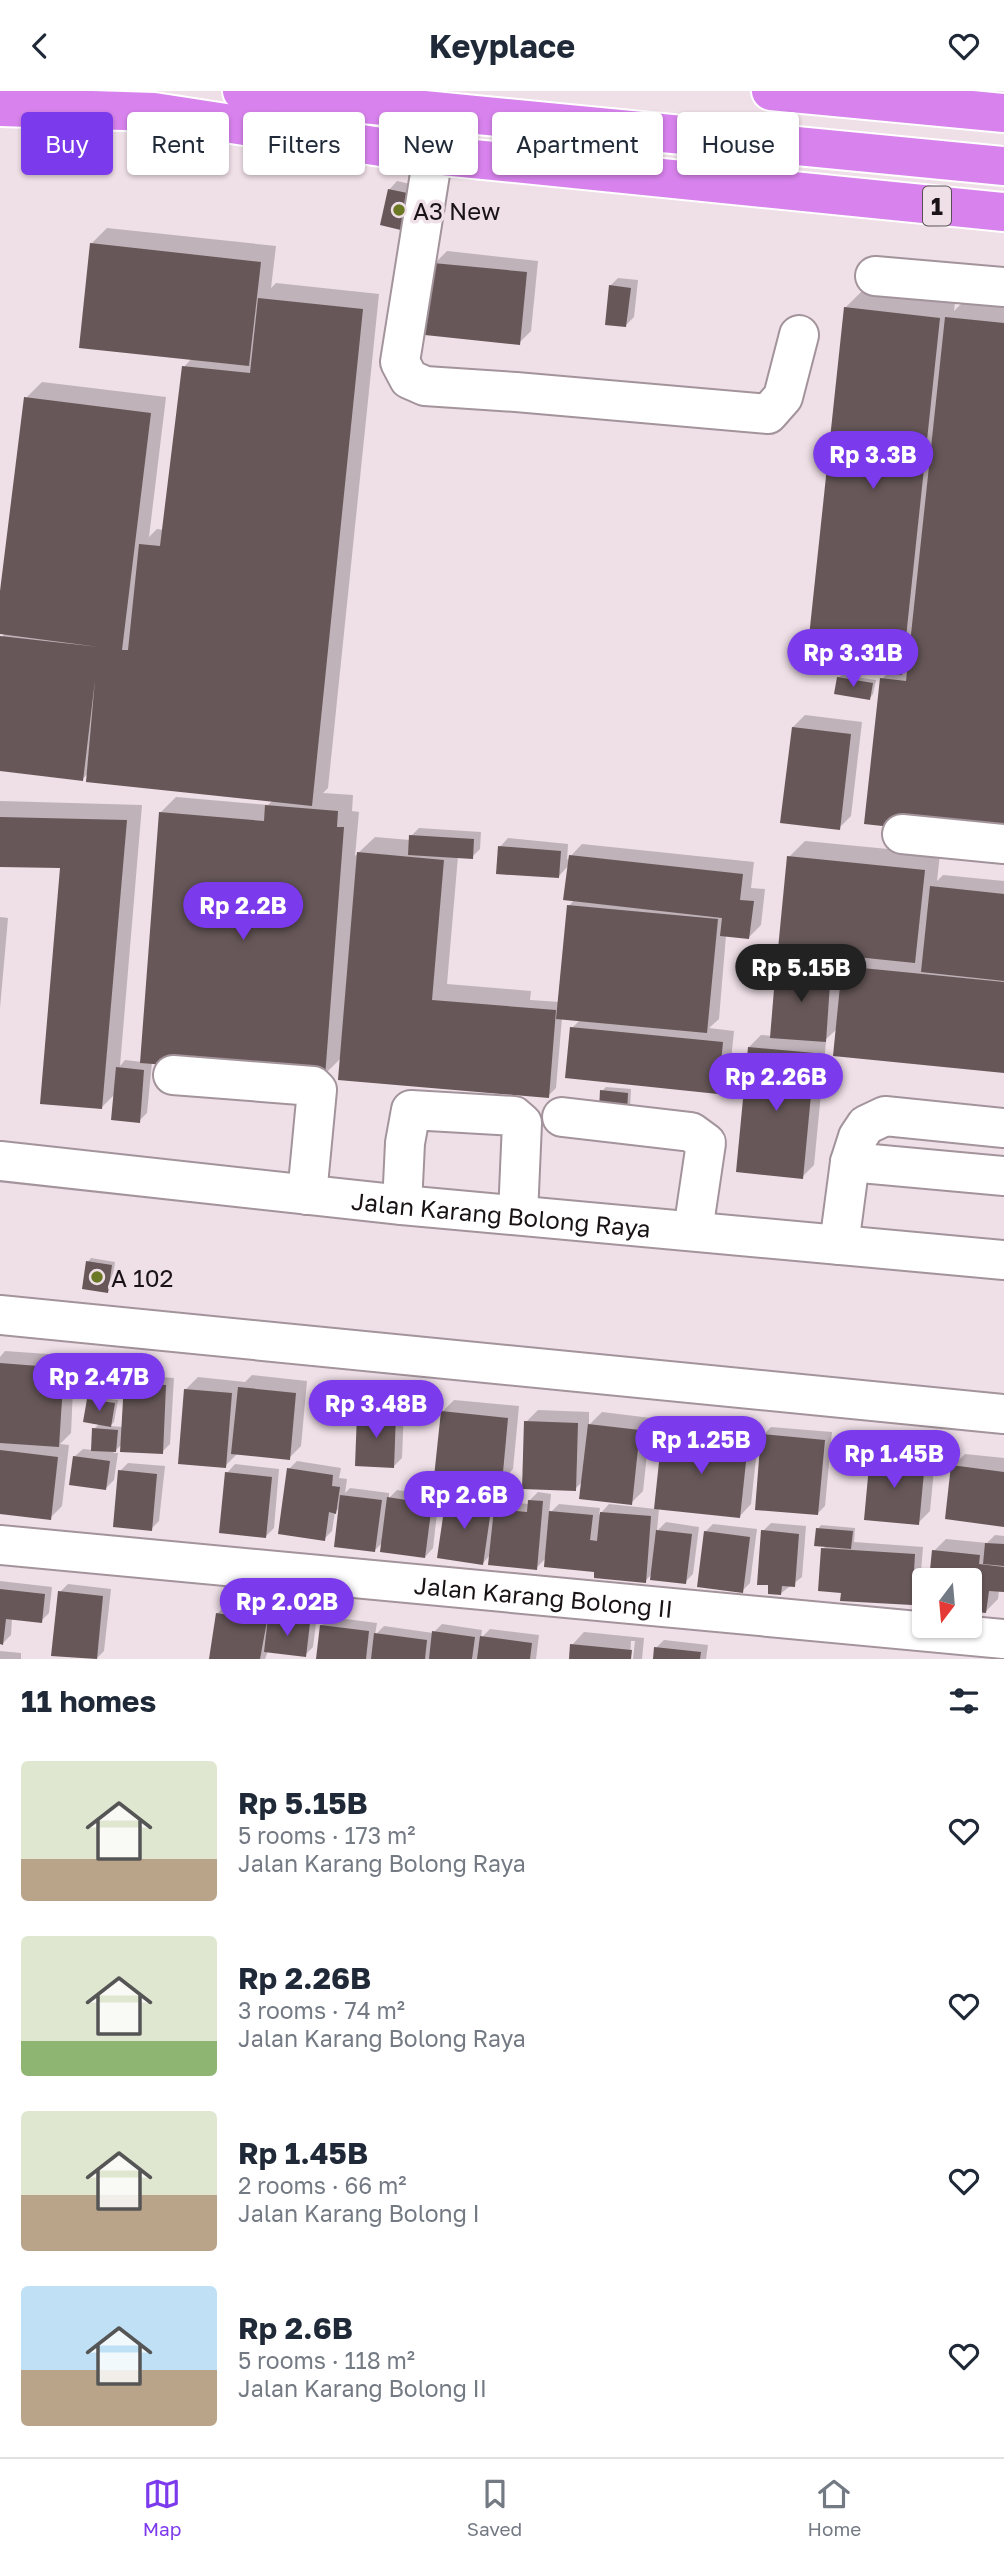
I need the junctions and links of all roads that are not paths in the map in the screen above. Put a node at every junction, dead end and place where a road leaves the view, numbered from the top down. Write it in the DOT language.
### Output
graph roads {
  1 [pos="72,91"];
  2 [pos="242,91"];
  3 [pos="771,91"];
  4 [pos="0,107"];
  5 [pos="154,112"];
  6 [pos="1004,113"];
  7 [pos="229,124"];
  8 [pos="379,147"];
  9 [pos="478,159"];
  10 [pos="1004,166"];
  11 [pos="430,175"];
  12 [pos="1004,212"];
  13 [pos="875,275"];
  14 [pos="1004,288"];
  15 [pos="799,335"];
  16 [pos="902,834"];
  17 [pos="1004,844"];
  18 [pos="173,1075"];
  19 [pos="562,1117"];
  20 [pos="1004,1128"];
  21 [pos="0,1161"];
  22 [pos="850,1162"];
  23 [pos="1004,1177"];
  24 [pos="307,1195"];
  25 [pos="402,1205"];
  26 [pos="518,1215"];
  27 [pos="693,1231"];
  28 [pos="839,1245"];
  29 [pos="1004,1260"];
  30 [pos="0,1315"];
  31 [pos="1004,1414"];
  32 [pos="0,1545"];
  33 [pos="1004,1639"];
  1 -- 5 [label="highway"];
  2 -- 10 [label="highway, 1"];
  3 -- 6 [label="highway"];
  4 -- 5 [label="highway, 1"];
  7 -- 8 [label="highway, 1"];
  9 -- 12 [label="highway, 1"];
  11 -- 15 [label="street"];
  13 -- 14 [label="street"];
  16 -- 17 [label="street"];
  18 -- 24 [label="street"];
  19 -- 27 [label="street"];
  20 -- 22 [label="street"];
  21 -- 24 [label="street, Jalan Karang Bolong Raya"];
  22 -- 23 [label="street"];
  22 -- 28 [label="street"];
  24 -- 25 [label="street, Jalan Karang Bolong Raya"];
  25 -- 26 [label="street, Jalan Karang Bolong Raya"];
  25 -- 26 [label="street"];
  26 -- 27 [label="street, Jalan Karang Bolong Raya"];
  27 -- 28 [label="street, Jalan Karang Bolong Raya"];
  28 -- 29 [label="street, Jalan Karang Bolong Raya"];
  30 -- 31 [label="street"];
  32 -- 33 [label="street, Jalan Karang Bolong II"];
}
